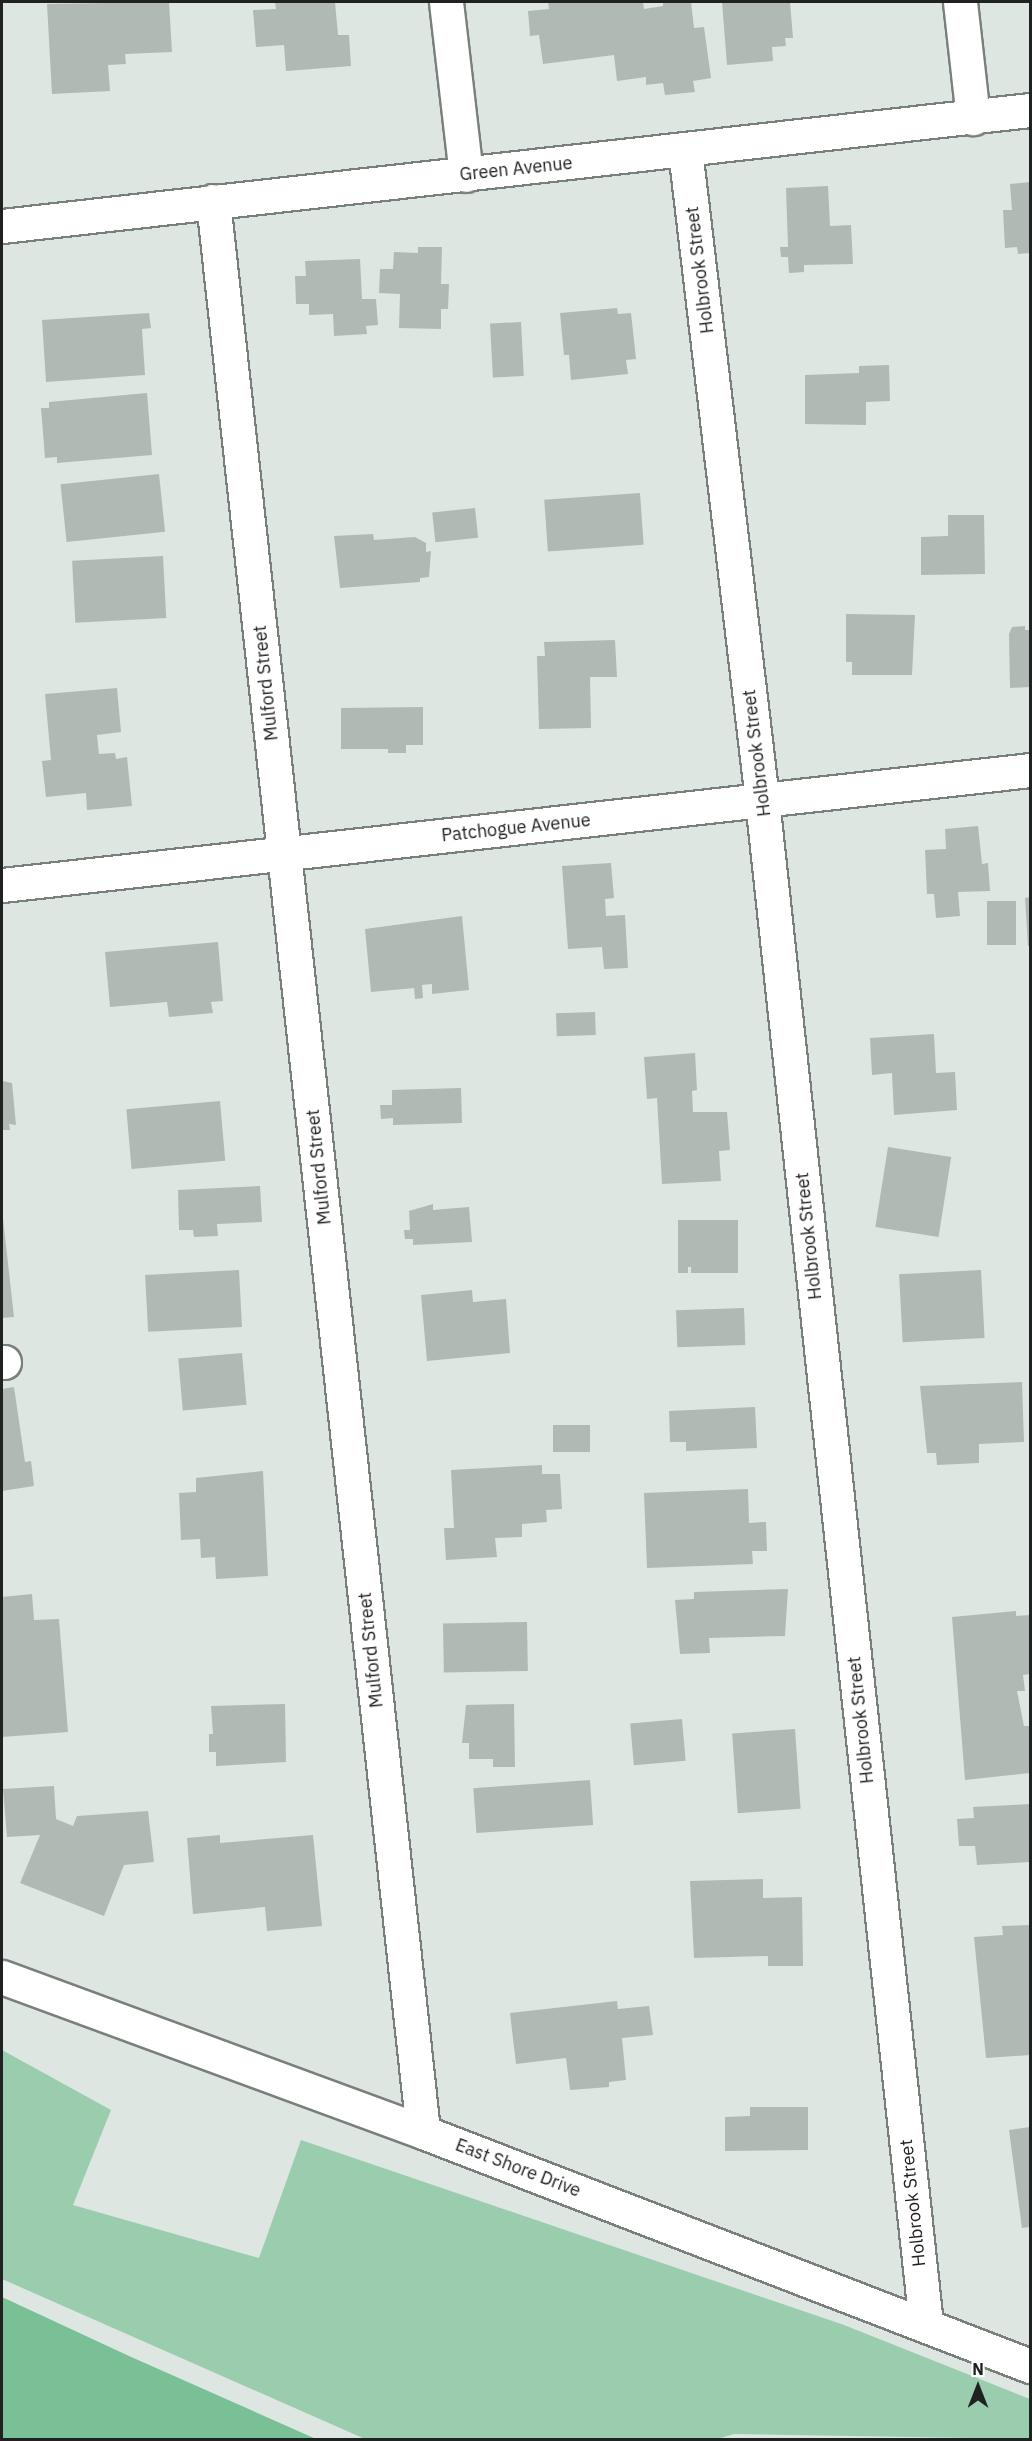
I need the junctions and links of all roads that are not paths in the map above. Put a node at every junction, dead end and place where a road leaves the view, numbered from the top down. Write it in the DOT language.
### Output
graph roads {
  1 [pos="446,2"];
  2 [pos="960,2"];
  3 [pos="1030,110"];
  4 [pos="973,118"];
  5 [pos="685,150"];
  6 [pos="466,175"];
  7 [pos="213,201"];
  8 [pos="2,226"];
  9 [pos="1030,770"];
  10 [pos="762,800"];
  11 [pos="285,853"];
  12 [pos="2,885"];
  13 [pos="2,1977"];
  14 [pos="423,2132"];
  15 [pos="926,2324"];
  16 [pos="1030,2367"];
  1 -- 6 [label="street"];
  2 -- 4 [label="street"];
  3 -- 4 [label="street, Green Avenue"];
  4 -- 5 [label="street, Green Avenue"];
  5 -- 6 [label="street, Green Avenue"];
  5 -- 10 [label="street, Holbrook Street"];
  6 -- 7 [label="street, Green Avenue"];
  7 -- 8 [label="street, Green Avenue"];
  7 -- 11 [label="street, Mulford Street"];
  9 -- 10 [label="street, Patchogue Avenue"];
  10 -- 11 [label="street, Patchogue Avenue"];
  10 -- 15 [label="street, Holbrook Street"];
  11 -- 12 [label="street, Patchogue Avenue"];
  11 -- 14 [label="street, Mulford Street"];
  13 -- 14 [label="street, East Shore Drive"];
  14 -- 15 [label="street, East Shore Drive"];
  15 -- 16 [label="street, East Shore Drive"];
}
